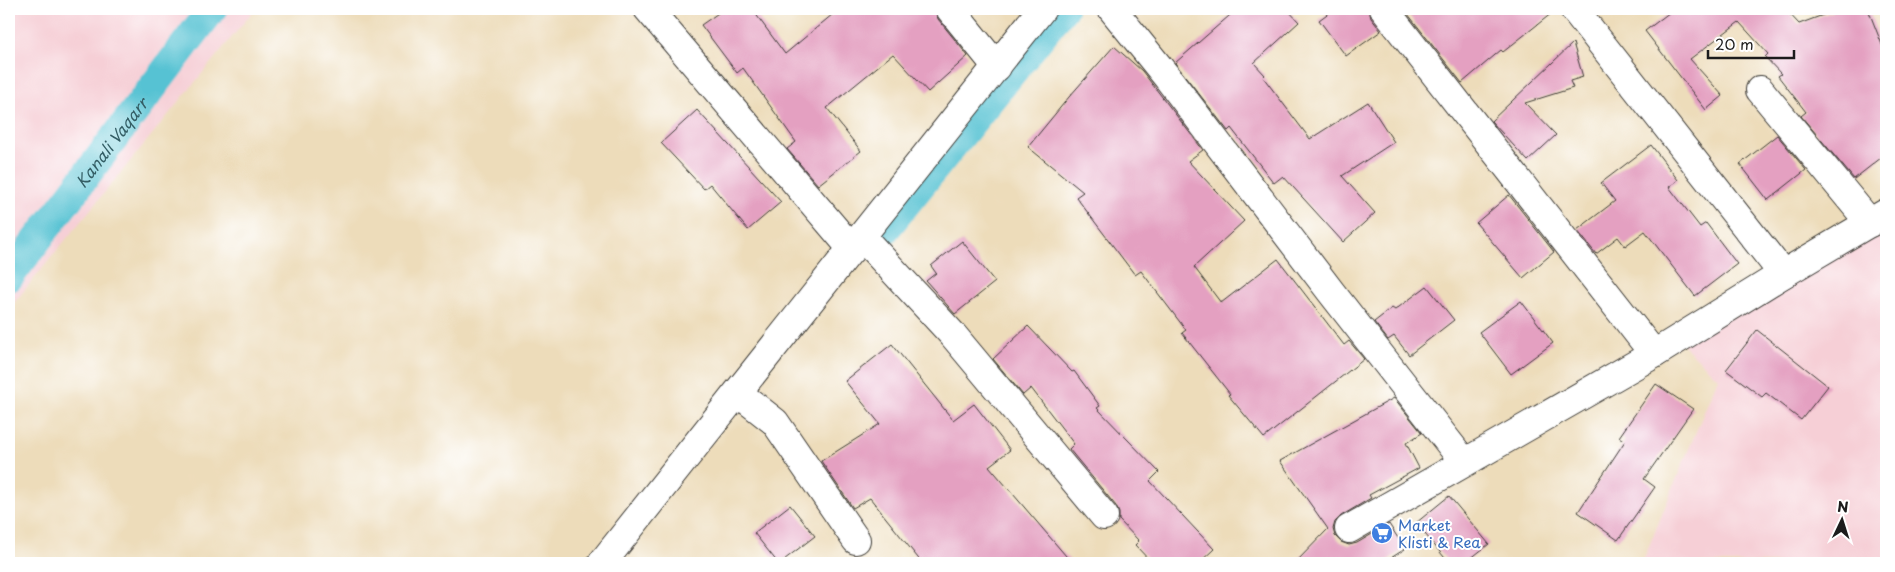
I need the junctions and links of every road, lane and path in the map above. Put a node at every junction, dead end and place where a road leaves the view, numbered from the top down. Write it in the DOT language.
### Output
graph roads {
  1 [pos="648,9"];
  2 [pos="950,9"];
  3 [pos="1042,9"];
  4 [pos="1112,9"];
  5 [pos="1384,9"];
  6 [pos="1574,9"];
  7 [pos="997,67"];
  8 [pos="1760,90"];
  9 [pos="1878,218"];
  10 [pos="857,243"];
  11 [pos="1783,274"];
  12 [pos="1654,354"];
  13 [pos="738,393"];
  14 [pos="1464,462"];
  15 [pos="1104,516"];
  16 [pos="1350,529"];
  17 [pos="856,540"];
  18 [pos="602,563"];
  1 -- 10 [label="street"];
  2 -- 7 [label="street"];
  3 -- 7 [label="street"];
  4 -- 14 [label="street"];
  5 -- 12 [label="street"];
  6 -- 11 [label="street"];
  7 -- 10 [label="street"];
  8 -- 9 [label="street"];
  9 -- 11 [label="street"];
  10 -- 13 [label="street"];
  10 -- 15 [label="street"];
  11 -- 12 [label="street"];
  12 -- 14 [label="street"];
  13 -- 17 [label="street"];
  13 -- 18 [label="street"];
  14 -- 16 [label="street"];
}
